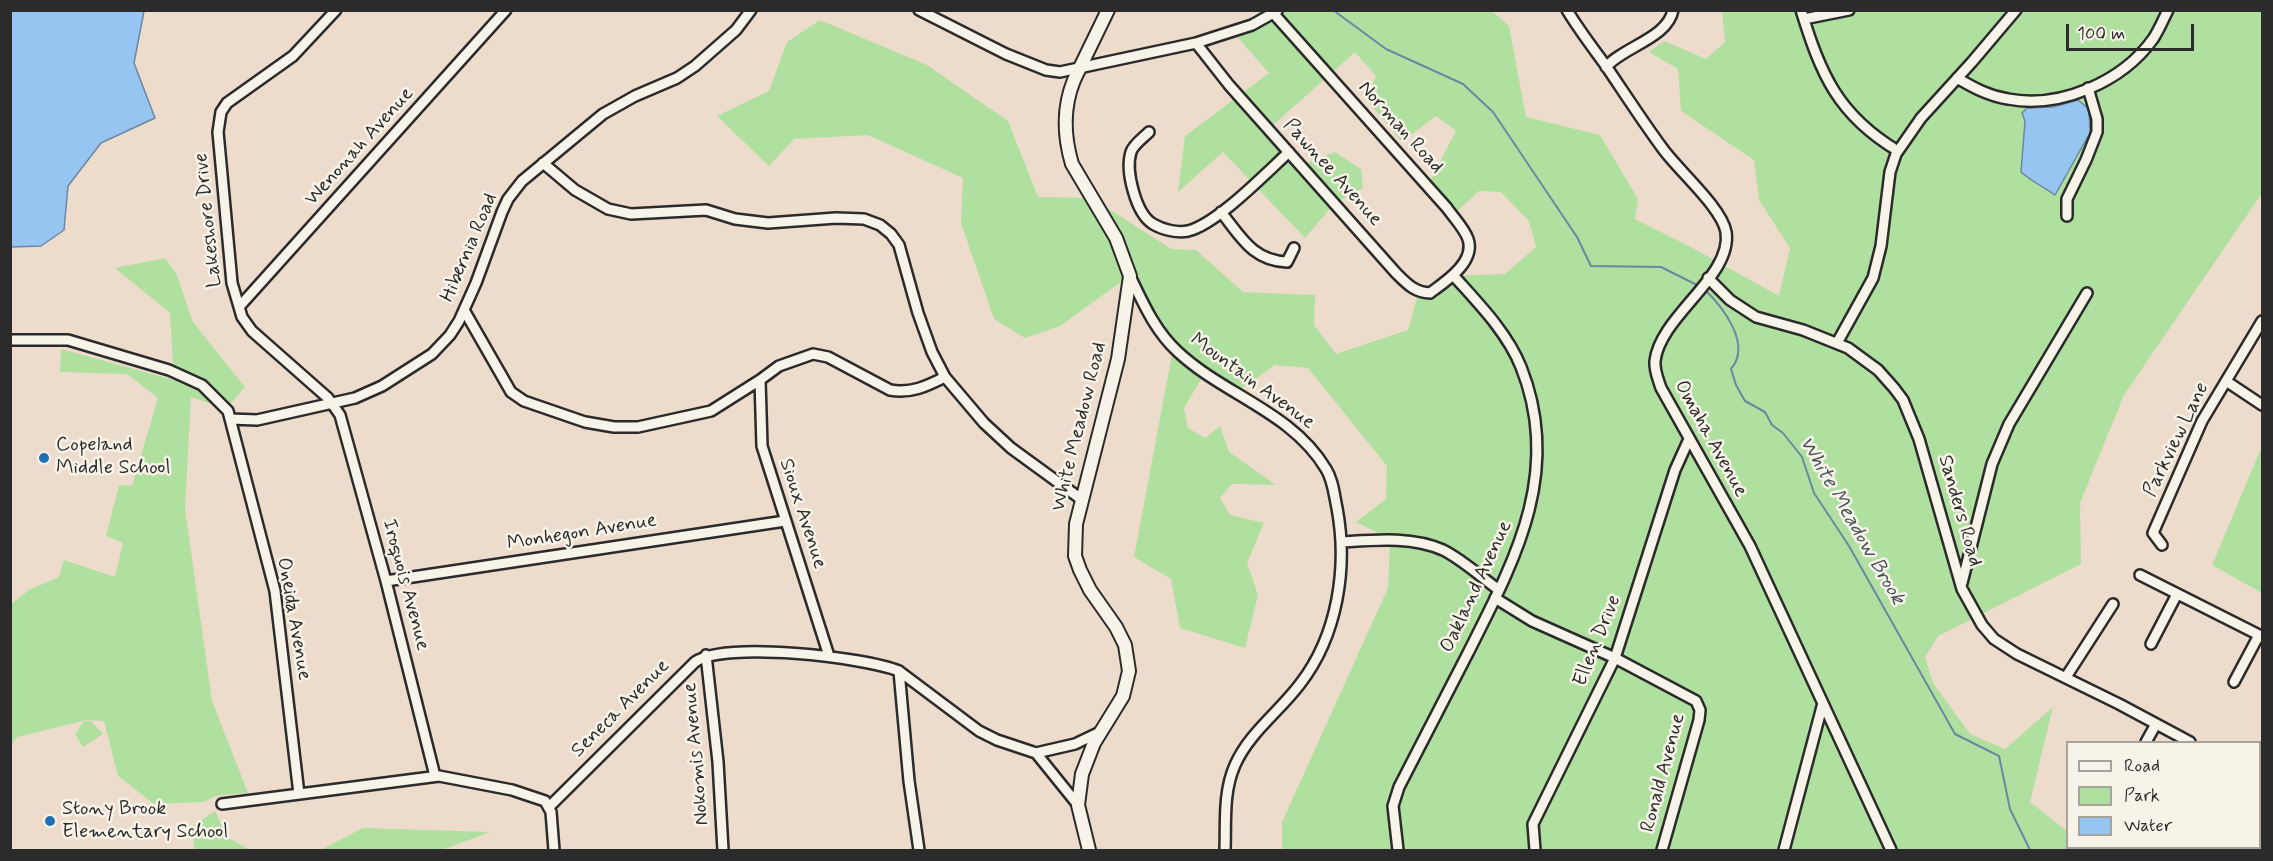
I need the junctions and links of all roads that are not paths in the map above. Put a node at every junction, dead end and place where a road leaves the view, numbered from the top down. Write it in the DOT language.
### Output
graph roads {
  1 [pos="336,10"];
  2 [pos="506,10"];
  3 [pos="751,10"];
  4 [pos="919,10"];
  5 [pos="1108,10"];
  6 [pos="1567,10"];
  7 [pos="1673,10"];
  8 [pos="1849,10"];
  9 [pos="2016,10"];
  10 [pos="2168,10"];
  11 [pos="1276,12"];
  12 [pos="1802,15"];
  13 [pos="1196,43"];
  14 [pos="1606,67"];
  15 [pos="1080,68"];
  16 [pos="1957,78"];
  17 [pos="2088,88"];
  18 [pos="1149,132"];
  19 [pos="1898,150"];
  20 [pos="1289,152"];
  21 [pos="543,162"];
  22 [pos="1221,212"];
  23 [pos="2067,216"];
  24 [pos="1294,248"];
  25 [pos="1453,275"];
  26 [pos="1130,276"];
  27 [pos="1707,281"];
  28 [pos="2087,293"];
  29 [pos="239,307"];
  30 [pos="464,310"];
  31 [pos="2262,321"];
  32 [pos="10,340"];
  33 [pos="1837,343"];
  34 [pos="945,377"];
  35 [pos="760,380"];
  36 [pos="2226,381"];
  37 [pos="333,404"];
  38 [pos="2262,405"];
  39 [pos="230,418"];
  40 [pos="1689,439"];
  41 [pos="1081,499"];
  42 [pos="785,520"];
  43 [pos="1342,542"];
  44 [pos="2162,546"];
  45 [pos="2140,575"];
  46 [pos="386,581"];
  47 [pos="1961,586"];
  48 [pos="1497,594"];
  49 [pos="2177,594"];
  50 [pos="2113,604"];
  51 [pos="2261,636"];
  52 [pos="2151,644"];
  53 [pos="706,655"];
  54 [pos="829,656"];
  55 [pos="1615,658"];
  56 [pos="899,671"];
  57 [pos="2066,677"];
  58 [pos="2235,682"];
  59 [pos="1823,703"];
  60 [pos="2156,724"];
  61 [pos="1100,732"];
  62 [pos="2147,741"];
  63 [pos="2188,741"];
  64 [pos="1036,753"];
  65 [pos="435,776"];
  66 [pos="299,794"];
  67 [pos="222,804"];
  68 [pos="1078,805"];
  69 [pos="549,807"];
  70 [pos="1226,836"];
  71 [pos="554,850"];
  72 [pos="723,850"];
  73 [pos="919,850"];
  74 [pos="1089,850"];
  75 [pos="1217,850"];
  76 [pos="1226,850"];
  77 [pos="1398,850"];
  78 [pos="1535,850"];
  79 [pos="1662,850"];
  80 [pos="1784,850"];
  81 [pos="1891,850"];
  1 -- 29 [label="street, Lakeshore Drive"];
  2 -- 29 [label="street, Wenonah Avenue"];
  3 -- 21 [label="street, Hibernia Road"];
  4 -- 15 [label="street"];
  5 -- 15 [label="street, White Meadow Road"];
  6 -- 14 [label="street, Omaha Avenue"];
  7 -- 14 [label="street"];
  8 -- 12 [label="street"];
  9 -- 16 [label="street"];
  10 -- 17 [label="street"];
  11 -- 13 [label="street"];
  11 -- 25 [label="street, Norman Road"];
  12 -- 19 [label="street"];
  13 -- 15 [label="street"];
  13 -- 20 [label="street, Pawnee Avenue"];
  14 -- 27 [label="street, Omaha Avenue"];
  15 -- 26 [label="street, White Meadow Road"];
  16 -- 17 [label="street"];
  16 -- 19 [label="street"];
  17 -- 23 [label="street"];
  18 -- 22 [label="street"];
  19 -- 33 [label="street"];
  20 -- 22 [label="street"];
  20 -- 25 [label="street, Pawnee Avenue"];
  21 -- 30 [label="street, Hibernia Road"];
  21 -- 34 [label="street"];
  22 -- 24 [label="street"];
  25 -- 48 [label="street, Oakland Avenue"];
  26 -- 41 [label="street, White Meadow Road"];
  26 -- 43 [label="street, Mountain Avenue"];
  27 -- 33 [label="street, Sanders Road"];
  27 -- 40 [label="street, Omaha Avenue"];
  28 -- 47 [label="street"];
  29 -- 37 [label="street, Lakeshore Drive"];
  30 -- 35 [label="street"];
  30 -- 37 [label="street, Hibernia Road"];
  31 -- 36 [label="street, Parkview Lane"];
  32 -- 39 [label="street"];
  33 -- 47 [label="street, Sanders Road"];
  34 -- 35 [label="street"];
  34 -- 41 [label="street"];
  35 -- 42 [label="street, Sioux Avenue"];
  36 -- 38 [label="street"];
  36 -- 44 [label="street, Parkview Lane"];
  37 -- 39 [label="street"];
  37 -- 46 [label="street, Iroquois Avenue"];
  39 -- 66 [label="street, Oneida Avenue"];
  40 -- 55 [label="street, Ellen Drive"];
  40 -- 59 [label="street, Omaha Avenue"];
  41 -- 61 [label="street, White Meadow Road"];
  42 -- 46 [label="street, Monhegon Avenue"];
  42 -- 54 [label="street, Sioux Avenue"];
  43 -- 48 [label="street"];
  43 -- 70 [label="street, Mountain Avenue"];
  45 -- 49 [label="street"];
  46 -- 65 [label="street, Iroquois Avenue"];
  47 -- 57 [label="street, Sanders Road"];
  48 -- 55 [label="street"];
  48 -- 77 [label="street, Oakland Avenue"];
  49 -- 51 [label="street"];
  49 -- 52 [label="street"];
  50 -- 57 [label="street"];
  51 -- 58 [label="street"];
  53 -- 54 [label="street"];
  53 -- 69 [label="street, Seneca Avenue"];
  53 -- 72 [label="street, Nokomis Avenue"];
  54 -- 56 [label="street"];
  55 -- 78 [label="street, Ellen Drive"];
  55 -- 79 [label="street, Ronald Avenue"];
  56 -- 64 [label="street"];
  56 -- 73 [label="street"];
  57 -- 60 [label="street, Sanders Road"];
  59 -- 80 [label="street"];
  59 -- 81 [label="street, Omaha Avenue"];
  60 -- 62 [label="street"];
  60 -- 63 [label="street, Sanders Road"];
  61 -- 64 [label="street"];
  61 -- 68 [label="street, White Meadow Road"];
  64 -- 68 [label="street"];
  65 -- 66 [label="street"];
  65 -- 69 [label="street"];
  66 -- 67 [label="street"];
  68 -- 74 [label="street, White Meadow Road"];
  69 -- 71 [label="street"];
  70 -- 75 [label="street"];
  70 -- 76 [label="street, Mountain Avenue"];
}
